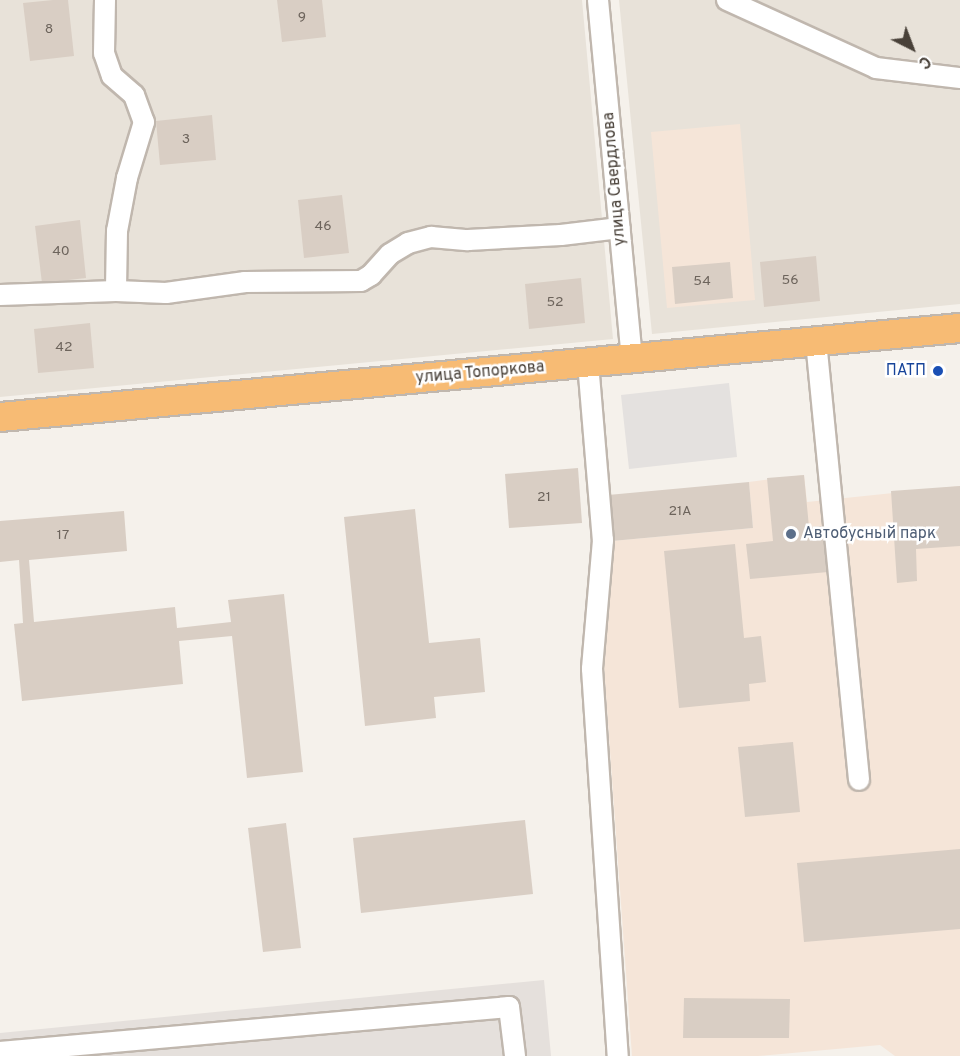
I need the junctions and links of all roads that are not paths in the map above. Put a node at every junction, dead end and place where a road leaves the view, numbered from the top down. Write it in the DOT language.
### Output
graph roads {
  1 [pos="105,0"];
  2 [pos="598,0"];
  3 [pos="727,0"];
  4 [pos="960,78"];
  5 [pos="620,228"];
  6 [pos="116,291"];
  7 [pos="0,295"];
  8 [pos="960,328"];
  9 [pos="816,341"];
  10 [pos="632,359"];
  11 [pos="588,363"];
  12 [pos="0,417"];
  13 [pos="859,780"];
  14 [pos="0,1052"];
  15 [pos="515,1056"];
  16 [pos="618,1056"];
  1 -- 6 [label="street"];
  2 -- 5 [label="street, улица Свердлова"];
  3 -- 4 [label="street"];
  5 -- 6 [label="street"];
  5 -- 10 [label="street, улица Свердлова"];
  6 -- 7 [label="street"];
  8 -- 9 [label="highway, улица Топоркова"];
  9 -- 10 [label="highway, улица Топоркова"];
  9 -- 13 [label="street"];
  10 -- 11 [label="highway, улица Топоркова"];
  11 -- 12 [label="highway, улица Топоркова"];
  11 -- 16 [label="street"];
  14 -- 15 [label="street"];
}
